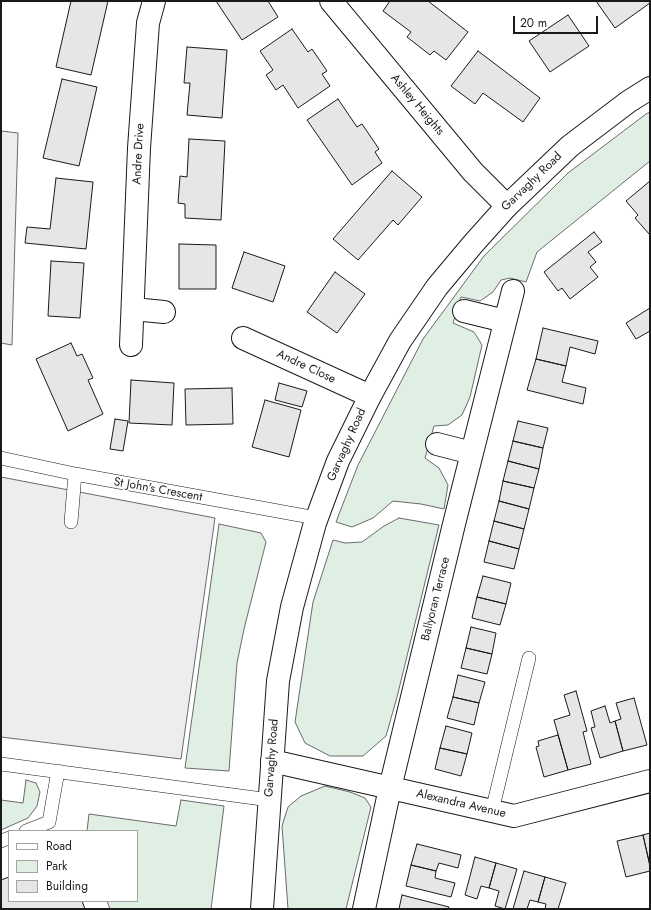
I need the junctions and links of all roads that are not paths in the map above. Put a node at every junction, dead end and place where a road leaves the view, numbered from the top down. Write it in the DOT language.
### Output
graph roads {
  1 [pos="154,1"];
  2 [pos="331,1"];
  3 [pos="650,88"];
  4 [pos="507,206"];
  5 [pos="513,291"];
  6 [pos="133,309"];
  7 [pos="464,311"];
  8 [pos="164,312"];
  9 [pos="505,321"];
  10 [pos="244,338"];
  11 [pos="131,345"];
  12 [pos="370,396"];
  13 [pos="437,444"];
  14 [pos="472,453"];
  15 [pos="1,458"];
  16 [pos="75,474"];
  17 [pos="316,518"];
  18 [pos="72,522"];
  19 [pos="529,658"];
  20 [pos="272,761"];
  21 [pos="1,764"];
  22 [pos="58,771"];
  23 [pos="650,781"];
  24 [pos="390,788"];
  25 [pos="270,800"];
  26 [pos="492,811"];
  27 [pos="29,830"];
  28 [pos="262,909"];
  29 [pos="364,909"];
  1 -- 6 [label="street, Andre Drive"];
  2 -- 4 [label="street, Ashley Heights"];
  3 -- 4 [label="street, Garvaghy Road"];
  4 -- 12 [label="street, Garvaghy Road"];
  5 -- 9 [label="street, Ballyoran Terrace"];
  6 -- 8 [label="street"];
  6 -- 11 [label="street, Andre Drive"];
  7 -- 9 [label="street"];
  9 -- 14 [label="street, Ballyoran Terrace"];
  10 -- 12 [label="street, Andre Close"];
  12 -- 17 [label="street, Garvaghy Road"];
  13 -- 14 [label="street"];
  14 -- 24 [label="street, Ballyoran Terrace"];
  15 -- 16 [label="lane, St John's Crescent"];
  16 -- 17 [label="lane, St John's Crescent"];
  16 -- 18 [label="lane"];
  17 -- 20 [label="street, Garvaghy Road"];
  19 -- 26 [label="lane"];
  20 -- 24 [label="street, Alexandra Avenue"];
  20 -- 25 [label="street, Garvaghy Road"];
  21 -- 22 [label="lane"];
  22 -- 25 [label="lane"];
  22 -- 27 [label="lane"];
  23 -- 26 [label="street, Alexandra Avenue"];
  24 -- 26 [label="street, Alexandra Avenue"];
  24 -- 29 [label="street, Ballyoran Terrace"];
  25 -- 28 [label="street, Garvaghy Road"];
}
